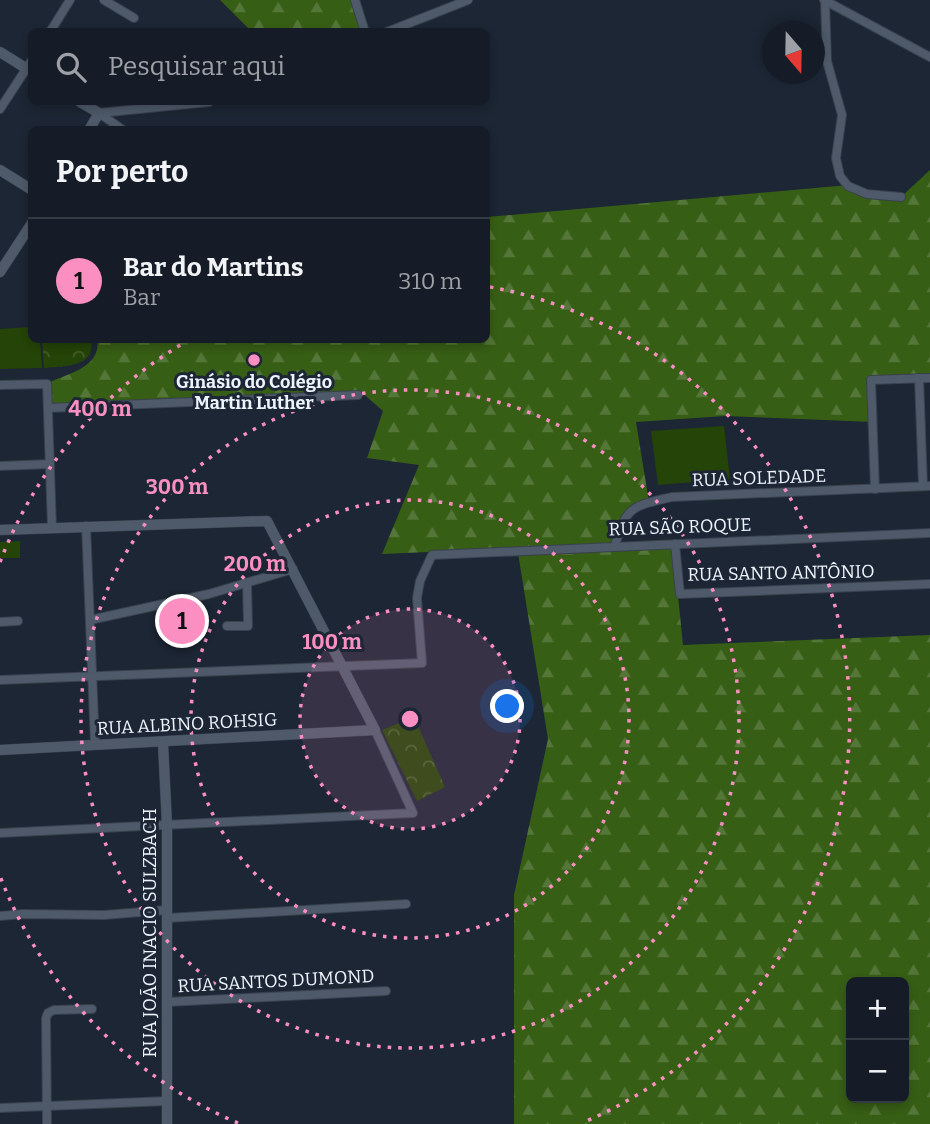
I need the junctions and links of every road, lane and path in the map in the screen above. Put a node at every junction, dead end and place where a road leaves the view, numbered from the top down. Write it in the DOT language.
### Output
graph roads {
  1 [pos="70,0"];
  2 [pos="104,0"];
  3 [pos="355,0"];
  4 [pos="468,0"];
  5 [pos="825,0"];
  6 [pos="134,18"];
  7 [pos="52,28"];
  8 [pos="364,28"];
  9 [pos="397,28"];
  10 [pos="0,52"];
  11 [pos="930,57"];
  12 [pos="28,66"];
  13 [pos="28,70"];
  14 [pos="85,105"];
  15 [pos="179,105"];
  16 [pos="0,109"];
  17 [pos="99,113"];
  18 [pos="91,126"];
  19 [pos="117,126"];
  20 [pos="0,170"];
  21 [pos="28,188"];
  22 [pos="901,197"];
  23 [pos="28,229"];
  24 [pos="0,272"];
  25 [pos="919,378"];
  26 [pos="930,378"];
  27 [pos="0,385"];
  28 [pos="358,395"];
  29 [pos="48,408"];
  30 [pos="926,429"];
  31 [pos="50,464"];
  32 [pos="0,466"];
  33 [pos="927,486"];
  34 [pos="875,489"];
  35 [pos="86,526"];
  36 [pos="52,527"];
  37 [pos="0,530"];
  38 [pos="930,533"];
  39 [pos="675,544"];
  40 [pos="615,546"];
  41 [pos="293,569"];
  42 [pos="247,583"];
  43 [pos="930,584"];
  44 [pos="90,620"];
  45 [pos="18,621"];
  46 [pos="0,622"];
  47 [pos="227,626"];
  48 [pos="342,666"];
  49 [pos="92,676"];
  50 [pos="0,680"];
  51 [pos="374,730"];
  52 [pos="163,743"];
  53 [pos="95,744"];
  54 [pos="0,750"];
  55 [pos="167,825"];
  56 [pos="0,833"];
  57 [pos="406,904"];
  58 [pos="167,914"];
  59 [pos="0,916"];
  60 [pos="386,991"];
  61 [pos="167,1002"];
  62 [pos="92,1009"];
  63 [pos="167,1101"];
  64 [pos="47,1107"];
  65 [pos="0,1108"];
  66 [pos="47,1124"];
  67 [pos="167,1124"];
  1 -- 7 [label="street"];
  2 -- 6 [label="street"];
  3 -- 8 [label="street"];
  4 -- 9 [label="street"];
  5 -- 11 [label="street"];
  5 -- 22 [label="street"];
  10 -- 12 [label="street"];
  13 -- 16 [label="street"];
  14 -- 17 [label="street"];
  15 -- 17 [label="street"];
  17 -- 18 [label="street"];
  17 -- 19 [label="street"];
  20 -- 21 [label="street"];
  23 -- 24 [label="street"];
  25 -- 26 [label="street"];
  25 -- 30 [label="street"];
  25 -- 34 [label="street"];
  27 -- 29 [label="street"];
  28 -- 29 [label="street"];
  29 -- 31 [label="street"];
  30 -- 33 [label="street"];
  31 -- 32 [label="street"];
  31 -- 36 [label="street"];
  33 -- 34 [label="street, RUA SOLEDADE"];
  34 -- 40 [label="street, RUA SOLEDADE"];
  35 -- 36 [label="street"];
  35 -- 41 [label="street"];
  35 -- 44 [label="street"];
  36 -- 37 [label="street"];
  38 -- 39 [label="street, RUA SÃO ROQUE"];
  39 -- 40 [label="street, RUA SÃO ROQUE"];
  39 -- 43 [label="street, RUA SANTO ANTÔNIO"];
  40 -- 48 [label="street, RUA SÃO ROQUE"];
  41 -- 42 [label="street"];
  41 -- 48 [label="street"];
  42 -- 44 [label="street"];
  42 -- 47 [label="street"];
  44 -- 49 [label="street"];
  45 -- 46 [label="street"];
  48 -- 49 [label="street"];
  48 -- 51 [label="street"];
  49 -- 50 [label="street"];
  49 -- 53 [label="street"];
  51 -- 52 [label="street, RUA ALBINO ROHSIG"];
  51 -- 55 [label="street"];
  52 -- 53 [label="street, RUA ALBINO ROHSIG"];
  52 -- 55 [label="street, RUA JOÃO INACIO SULZBACH"];
  53 -- 54 [label="street, RUA ALBINO ROHSIG"];
  55 -- 56 [label="street"];
  55 -- 58 [label="street, RUA JOÃO INACIO SULZBACH"];
  57 -- 58 [label="street"];
  58 -- 59 [label="street"];
  58 -- 61 [label="street, RUA JOÃO INACIO SULZBACH"];
  60 -- 61 [label="street, RUA SANTOS DUMOND"];
  61 -- 63 [label="street, RUA JOÃO INACIO SULZBACH"];
  62 -- 64 [label="street"];
  63 -- 64 [label="street"];
  63 -- 67 [label="street, RUA JOÃO INACIO SULZBACH"];
  64 -- 65 [label="street"];
  64 -- 66 [label="street"];
}
